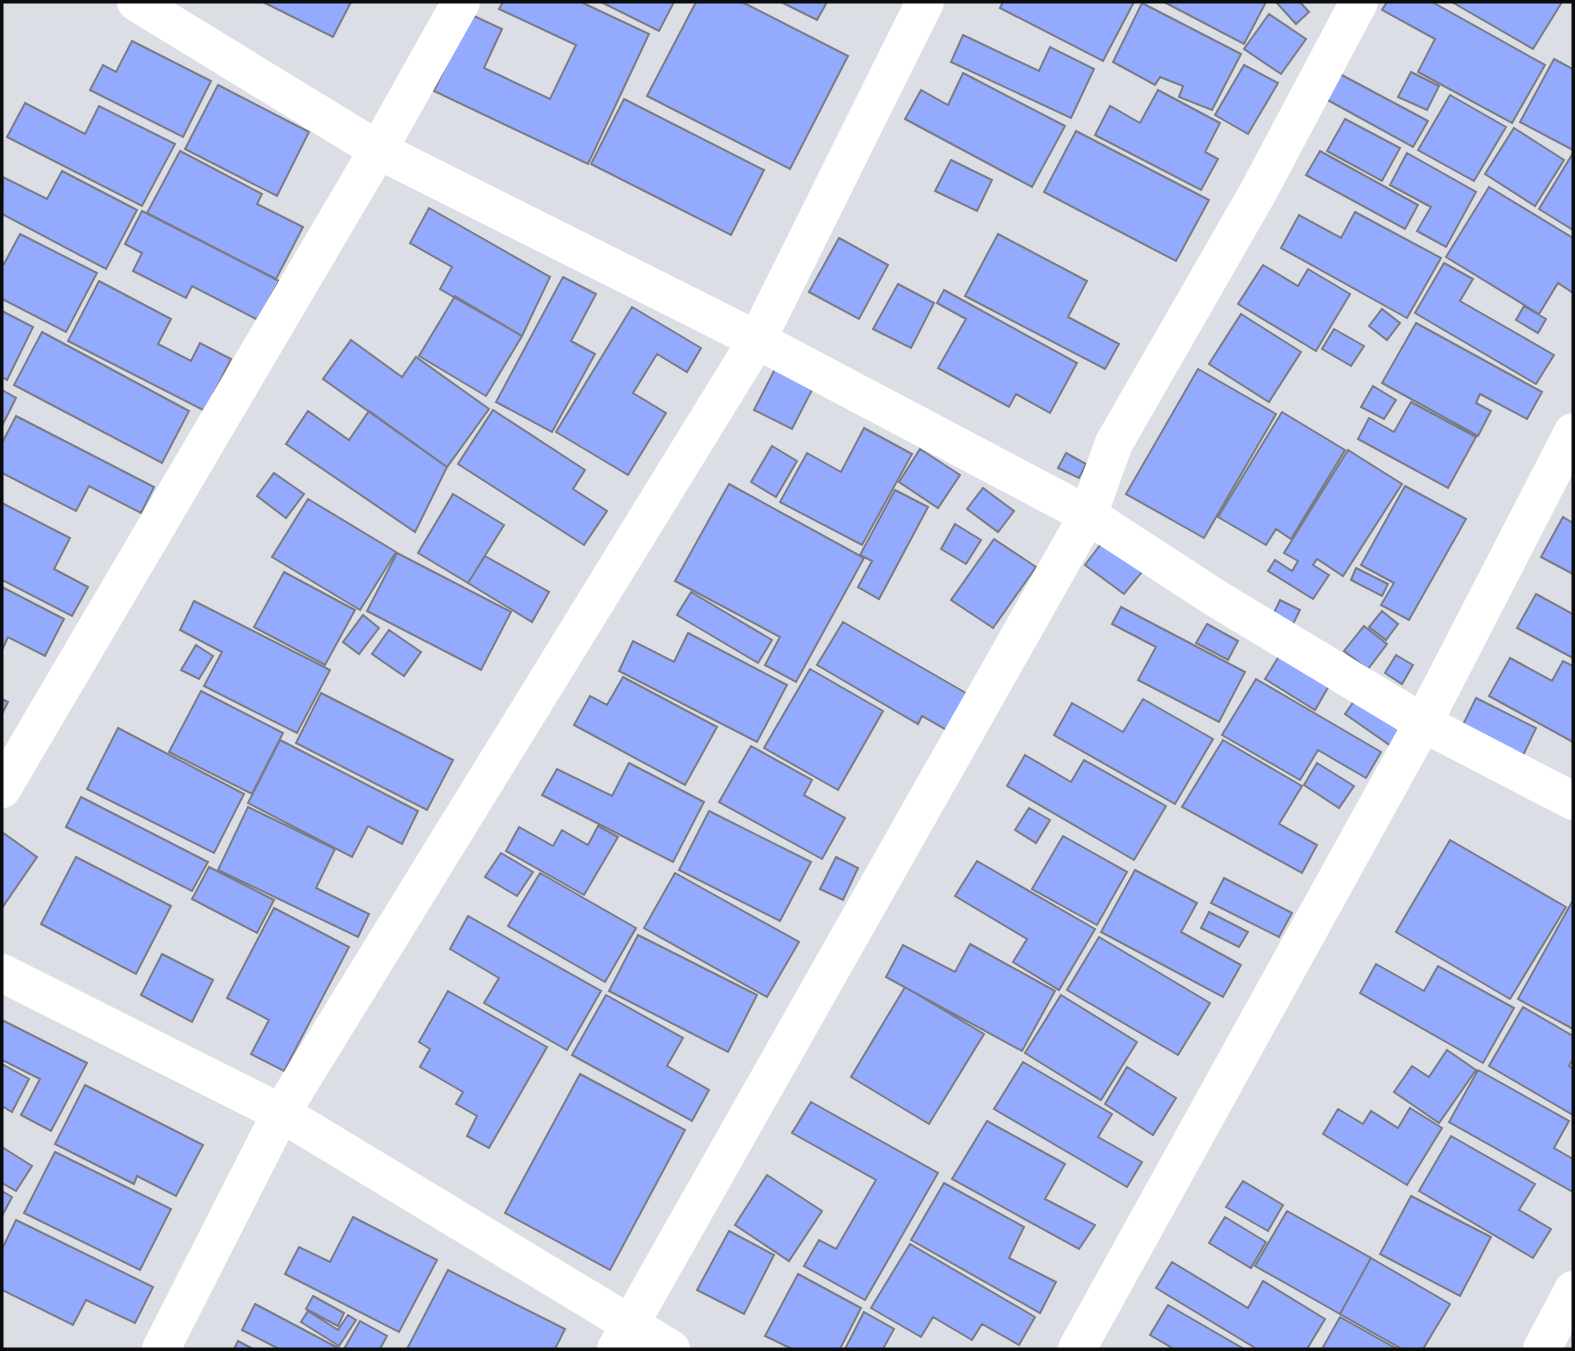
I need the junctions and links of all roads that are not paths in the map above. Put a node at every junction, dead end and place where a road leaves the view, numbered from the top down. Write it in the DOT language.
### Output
graph roads {
  1 [pos="136,2"];
  2 [pos="461,2"];
  3 [pos="925,2"];
  4 [pos="1359,2"];
  5 [pos="378,150"];
  6 [pos="757,340"];
  7 [pos="1573,432"];
  8 [pos="1088,515"];
  9 [pos="1423,723"];
  10 [pos="2,789"];
  11 [pos="1573,802"];
  12 [pos="2,973"];
  13 [pos="281,1113"];
  14 [pos="1573,1290"];
  15 [pos="623,1337"];
  16 [pos="161,1349"];
  17 [pos="671,1349"];
  18 [pos="1076,1349"];
  19 [pos="1542,1349"];
  1 -- 5 [label="street"];
  2 -- 5 [label="street"];
  3 -- 6 [label="street"];
  4 -- 8 [label="street"];
  5 -- 6 [label="street"];
  5 -- 10 [label="street"];
  6 -- 8 [label="street"];
  6 -- 13 [label="street"];
  7 -- 9 [label="street"];
  8 -- 9 [label="street"];
  8 -- 15 [label="street"];
  9 -- 11 [label="street"];
  9 -- 18 [label="street"];
  12 -- 13 [label="street"];
  13 -- 15 [label="street"];
  13 -- 16 [label="street"];
  14 -- 19 [label="street"];
  15 -- 17 [label="street"];
}
